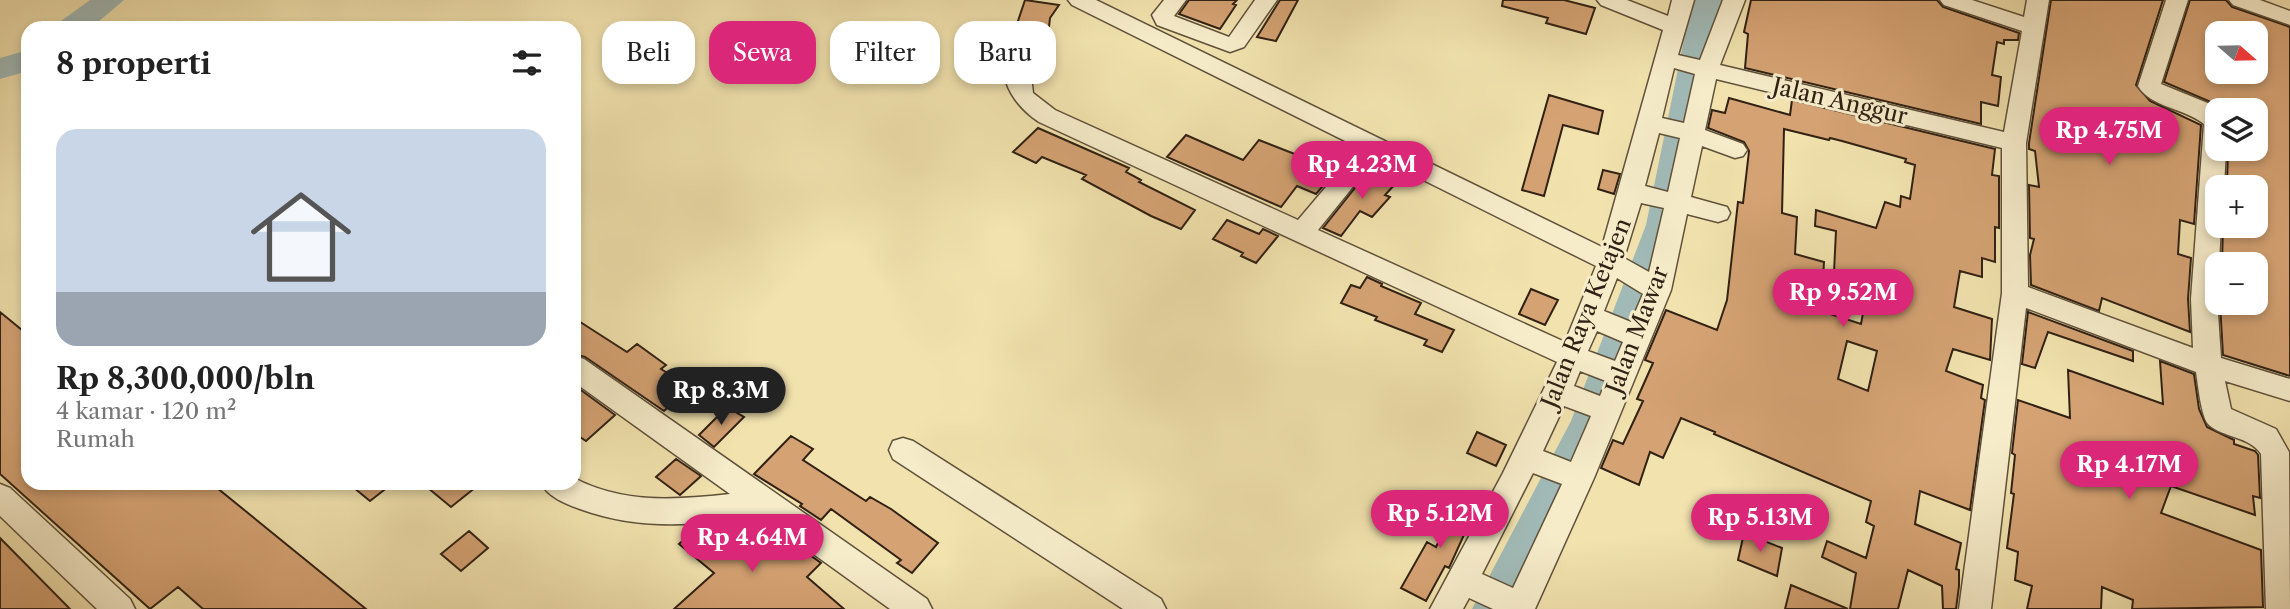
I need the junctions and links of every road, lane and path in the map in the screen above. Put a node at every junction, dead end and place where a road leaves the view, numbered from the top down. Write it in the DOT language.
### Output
graph roads {
  1 [pos="1079,0"];
  2 [pos="1175,0"];
  3 [pos="1266,0"];
  4 [pos="1683,0"];
  5 [pos="1734,0"];
  6 [pos="1951,0"];
  7 [pos="2038,0"];
  8 [pos="2177,0"];
  9 [pos="2240,0"];
  10 [pos="1616,1"];
  11 [pos="2266,4"];
  12 [pos="2290,18"];
  13 [pos="1674,26"];
  14 [pos="2032,27"];
  15 [pos="1669,60"];
  16 [pos="1703,69"];
  17 [pos="1019,84"];
  18 [pos="1654,124"];
  19 [pos="1688,133"];
  20 [pos="2014,143"];
  21 [pos="1735,150"];
  22 [pos="1356,167"];
  23 [pos="1656,198"];
  24 [pos="1718,213"];
  25 [pos="1303,232"];
  26 [pos="1618,266"];
  27 [pos="1653,288"];
  28 [pos="2015,293"];
  29 [pos="1613,326"];
  30 [pos="2208,365"];
  31 [pos="1599,367"];
  32 [pos="581,372"];
  33 [pos="2290,390"];
  34 [pos="1565,394"];
  35 [pos="1604,410"];
  36 [pos="903,450"];
  37 [pos="1554,468"];
  38 [pos="569,490"];
  39 [pos="0,497"];
  40 [pos="769,503"];
  41 [pos="1473,584"];
  42 [pos="1517,606"];
  43 [pos="119,609"];
  44 [pos="916,609"];
  45 [pos="1150,609"];
  46 [pos="1446,609"];
  47 [pos="1975,609"];
  48 [pos="2282,609"];
  1 -- 26 [label="street"];
  2 -- 3 [label="street"];
  4 -- 13 [label="street, Jalan Raya Ketajen"];
  5 -- 16 [label="street, Jalan Mawar"];
  6 -- 14 [label="street"];
  7 -- 14 [label="street"];
  8 -- 30 [label="street"];
  9 -- 11 [label="street"];
  10 -- 13 [label="street"];
  11 -- 12 [label="street"];
  13 -- 15 [label="street, Jalan Raya Ketajen"];
  14 -- 20 [label="street"];
  15 -- 16 [label="street, Jalan Anggur"];
  15 -- 18 [label="street, Jalan Raya Ketajen"];
  16 -- 19 [label="street, Jalan Mawar"];
  16 -- 20 [label="street, Jalan Anggur"];
  17 -- 25 [label="street"];
  18 -- 19 [label="street"];
  18 -- 23 [label="street, Jalan Raya Ketajen"];
  19 -- 21 [label="street"];
  19 -- 23 [label="street, Jalan Mawar"];
  20 -- 28 [label="street"];
  22 -- 25 [label="street"];
  23 -- 24 [label="street"];
  23 -- 26 [label="street, Jalan Raya Ketajen"];
  23 -- 27 [label="street, Jalan Mawar"];
  25 -- 31 [label="street"];
  26 -- 27 [label="street"];
  26 -- 29 [label="street, Jalan Raya Ketajen"];
  27 -- 29 [label="street, Jalan Mawar"];
  28 -- 30 [label="street"];
  28 -- 47 [label="street"];
  29 -- 31 [label="street, Jalan Mawar"];
  29 -- 31 [label="street, Jalan Raya Ketajen"];
  30 -- 33 [label="street"];
  30 -- 48 [label="street"];
  31 -- 34 [label="street, Jalan Raya Ketajen"];
  31 -- 35 [label="street, Jalan Mawar"];
  32 -- 40 [label="street"];
  34 -- 35 [label="street"];
  34 -- 37 [label="street, Jalan Raya Ketajen"];
  35 -- 37 [label="street, Jalan Mawar"];
  36 -- 45 [label="street"];
  37 -- 41 [label="street, Jalan Raya Ketajen"];
  37 -- 42 [label="street, Jalan Mawar"];
  38 -- 40 [label="street"];
  39 -- 43 [label="street"];
  40 -- 44 [label="street"];
  41 -- 42 [label="street"];
  41 -- 46 [label="street, Jalan Raya Ketajen"];
}
